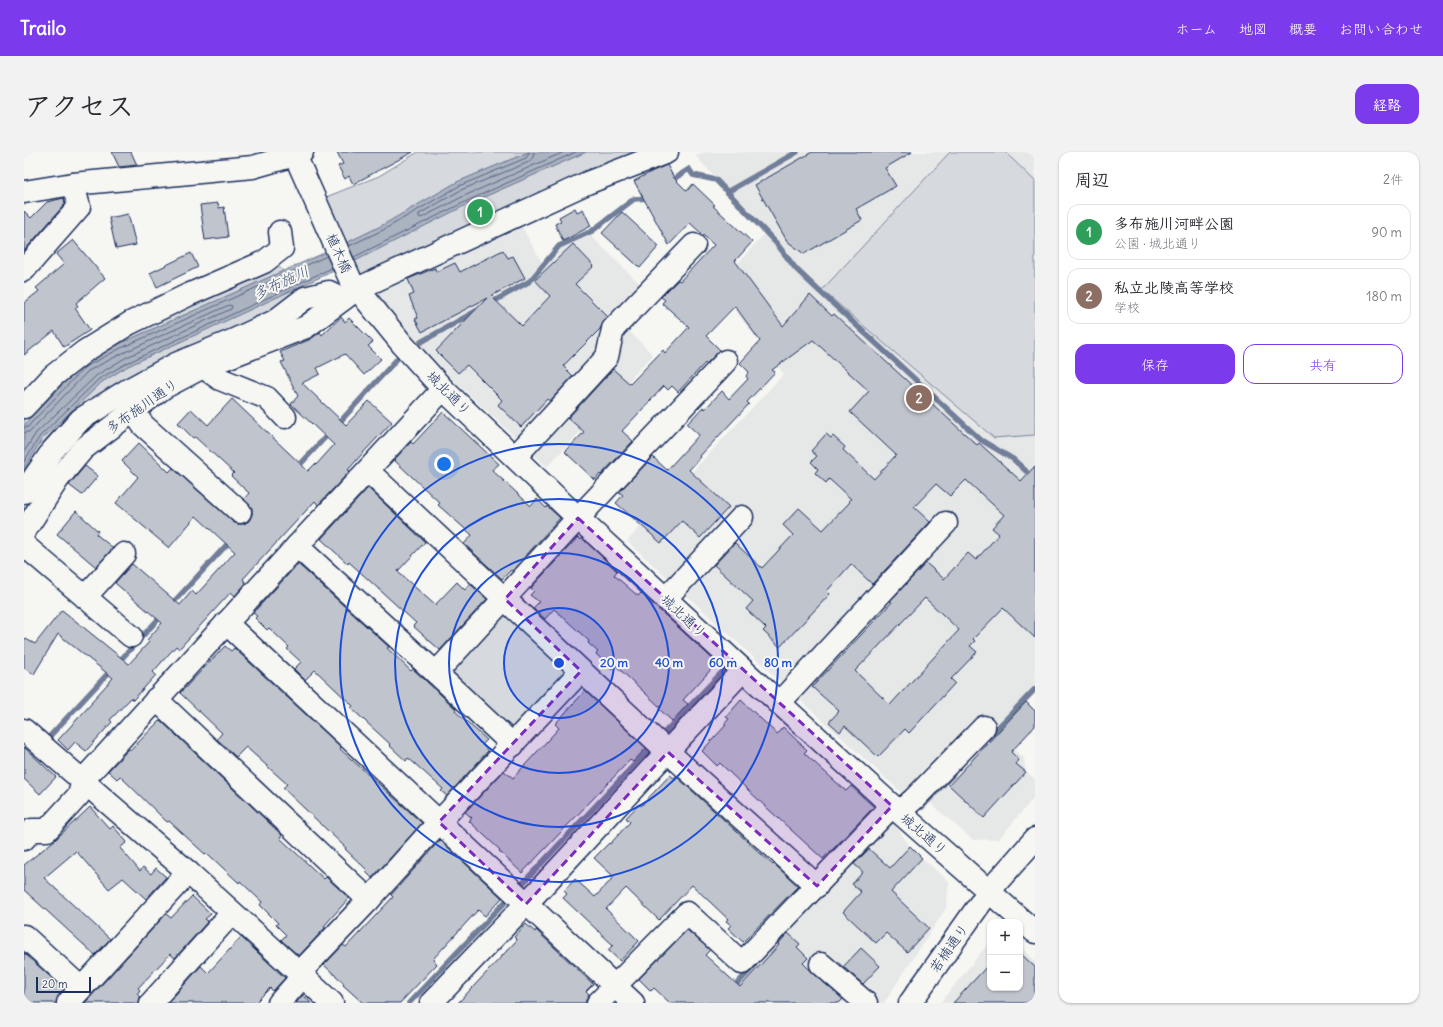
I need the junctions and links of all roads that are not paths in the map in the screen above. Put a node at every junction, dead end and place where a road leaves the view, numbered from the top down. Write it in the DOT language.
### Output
graph roads {
  1 [pos="667,152"];
  2 [pos="299,154"];
  3 [pos="73,184"];
  4 [pos="24,192"];
  5 [pos="280,232"];
  6 [pos="694,245"];
  7 [pos="24,270"];
  8 [pos="350,290"];
  9 [pos="726,361"];
  10 [pos="203,367"];
  11 [pos="443,389"];
  12 [pos="132,403"];
  13 [pos="24,407"];
  14 [pos="285,416"];
  15 [pos="81,419"];
  16 [pos="98,438"];
  17 [pos="515,457"];
  18 [pos="368,470"];
  19 [pos="24,492"];
  20 [pos="240,512"];
  21 [pos="742,517"];
  22 [pos="578,518"];
  23 [pos="946,523"];
  24 [pos="24,532"];
  25 [pos="24,545"];
  26 [pos="297,546"];
  27 [pos="124,554"];
  28 [pos="85,597"];
  29 [pos="505,599"];
  30 [pos="665,599"];
  31 [pos="226,623"];
  32 [pos="130,636"];
  33 [pos="743,670"];
  34 [pos="581,671"];
  35 [pos="436,673"];
  36 [pos="156,699"];
  37 [pos="779,703"];
  38 [pos="984,727"];
  39 [pos="24,730"];
  40 [pos="513,745"];
  41 [pos="668,752"];
  42 [pos="83,780"];
  43 [pos="895,809"];
  44 [pos="439,822"];
  45 [pos="24,839"];
  46 [pos="1035,839"];
  47 [pos="188,872"];
  48 [pos="817,886"];
  49 [pos="989,891"];
  50 [pos="369,900"];
  51 [pos="526,904"];
  52 [pos="232,913"];
  53 [pos="1035,932"];
  54 [pos="24,936"];
  55 [pos="821,964"];
  56 [pos="301,975"];
  57 [pos="614,986"];
  58 [pos="74,996"];
  59 [pos="151,1003"];
  60 [pos="279,1003"];
  61 [pos="332,1003"];
  62 [pos="431,1003"];
  63 [pos="598,1003"];
  64 [pos="633,1003"];
  65 [pos="866,1003"];
  66 [pos="910,1003"];
  1 -- 8 [label="street, 多布施川通り"];
  2 -- 3 [label="street"];
  2 -- 8 [label="street, 植木橋"];
  3 -- 4 [label="street"];
  3 -- 7 [label="street"];
  5 -- 13 [label="street"];
  6 -- 17 [label="street"];
  8 -- 10 [label="street, 多布施川通り"];
  8 -- 11 [label="street, 城北通り"];
  8 -- 12 [label="street"];
  9 -- 22 [label="street"];
  10 -- 12 [label="street, 多布施川通り"];
  10 -- 14 [label="street"];
  11 -- 17 [label="street, 城北通り"];
  11 -- 18 [label="street"];
  12 -- 15 [label="street"];
  12 -- 16 [label="street, 多布施川通り"];
  12 -- 20 [label="street"];
  15 -- 16 [label="street"];
  15 -- 19 [label="street"];
  16 -- 24 [label="street, 多布施川通り"];
  17 -- 22 [label="street, 城北通り"];
  18 -- 26 [label="street"];
  18 -- 29 [label="street"];
  21 -- 30 [label="street"];
  22 -- 29 [label="street"];
  22 -- 30 [label="street, 城北通り"];
  23 -- 37 [label="street"];
  25 -- 28 [label="street"];
  26 -- 31 [label="street"];
  26 -- 35 [label="street"];
  27 -- 28 [label="street"];
  28 -- 32 [label="street"];
  29 -- 34 [label="street"];
  29 -- 35 [label="street"];
  30 -- 33 [label="street, 城北通り"];
  31 -- 36 [label="street"];
  31 -- 44 [label="street"];
  33 -- 37 [label="street, 城北通り"];
  33 -- 41 [label="street"];
  34 -- 40 [label="street"];
  34 -- 41 [label="street"];
  35 -- 40 [label="street"];
  36 -- 42 [label="street"];
  36 -- 50 [label="street"];
  37 -- 43 [label="street, 城北通り"];
  38 -- 43 [label="street"];
  39 -- 42 [label="street"];
  40 -- 44 [label="street"];
  41 -- 48 [label="street"];
  41 -- 51 [label="street"];
  42 -- 45 [label="street"];
  42 -- 47 [label="street"];
  43 -- 48 [label="street"];
  43 -- 49 [label="street, 城北通り"];
  44 -- 50 [label="street"];
  44 -- 51 [label="street"];
  46 -- 49 [label="street, 若楠通り"];
  47 -- 52 [label="street"];
  47 -- 58 [label="street"];
  48 -- 57 [label="street"];
  49 -- 53 [label="street, 城北通り"];
  49 -- 66 [label="street, 若楠通り"];
  50 -- 56 [label="street"];
  51 -- 57 [label="street"];
  51 -- 62 [label="street"];
  52 -- 56 [label="street"];
  52 -- 59 [label="street"];
  54 -- 58 [label="street"];
  55 -- 65 [label="street"];
  56 -- 60 [label="street"];
  56 -- 61 [label="street"];
  57 -- 63 [label="street"];
  57 -- 64 [label="street"];
}
